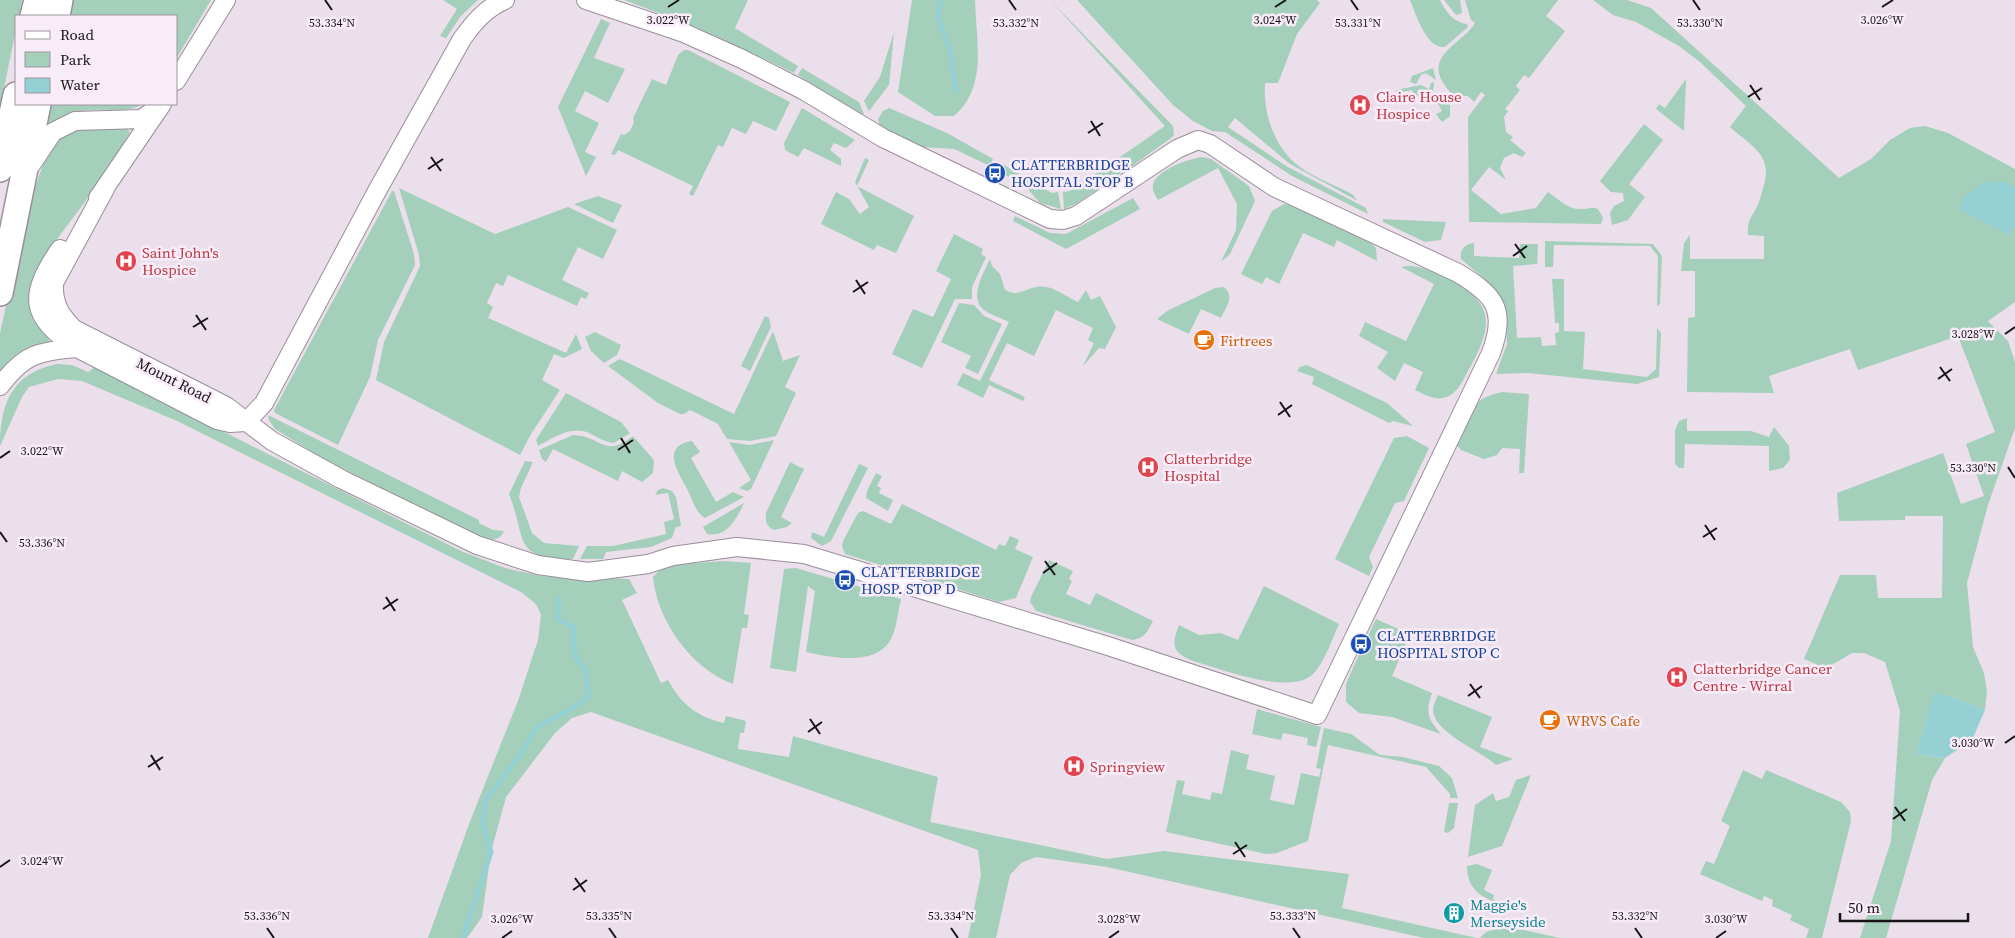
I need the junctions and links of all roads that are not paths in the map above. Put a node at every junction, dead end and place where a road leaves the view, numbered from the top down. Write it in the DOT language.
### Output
graph roads {
  1 [pos="37,0"];
  2 [pos="60,0"];
  3 [pos="226,0"];
  4 [pos="505,0"];
  5 [pos="586,0"];
  6 [pos="34,15"];
  7 [pos="57,15"];
  8 [pos="178,78"];
  9 [pos="15,99"];
  10 [pos="38,105"];
  11 [pos="162,105"];
  12 [pos="0,170"];
  13 [pos="24,177"];
  14 [pos="105,189"];
  15 [pos="0,293"];
  16 [pos="77,348"];
  17 [pos="0,386"];
  18 [pos="246,422"];
  1 -- 6 [label="main road"];
  2 -- 7 [label="main road"];
  3 -- 8 [label="street"];
  4 -- 18 [label="street"];
  5 -- 18 [label="street"];
  9 -- 12 [label="main road"];
  10 -- 13 [label="main road"];
  11 -- 13 [label="street"];
  11 -- 14 [label="street, Mount Road"];
  13 -- 15 [label="main road"];
  14 -- 16 [label="street, Mount Road"];
  14 -- 18 [label="street, Mount Road"];
  16 -- 17 [label="street"];
  16 -- 18 [label="street, Mount Road"];
}
